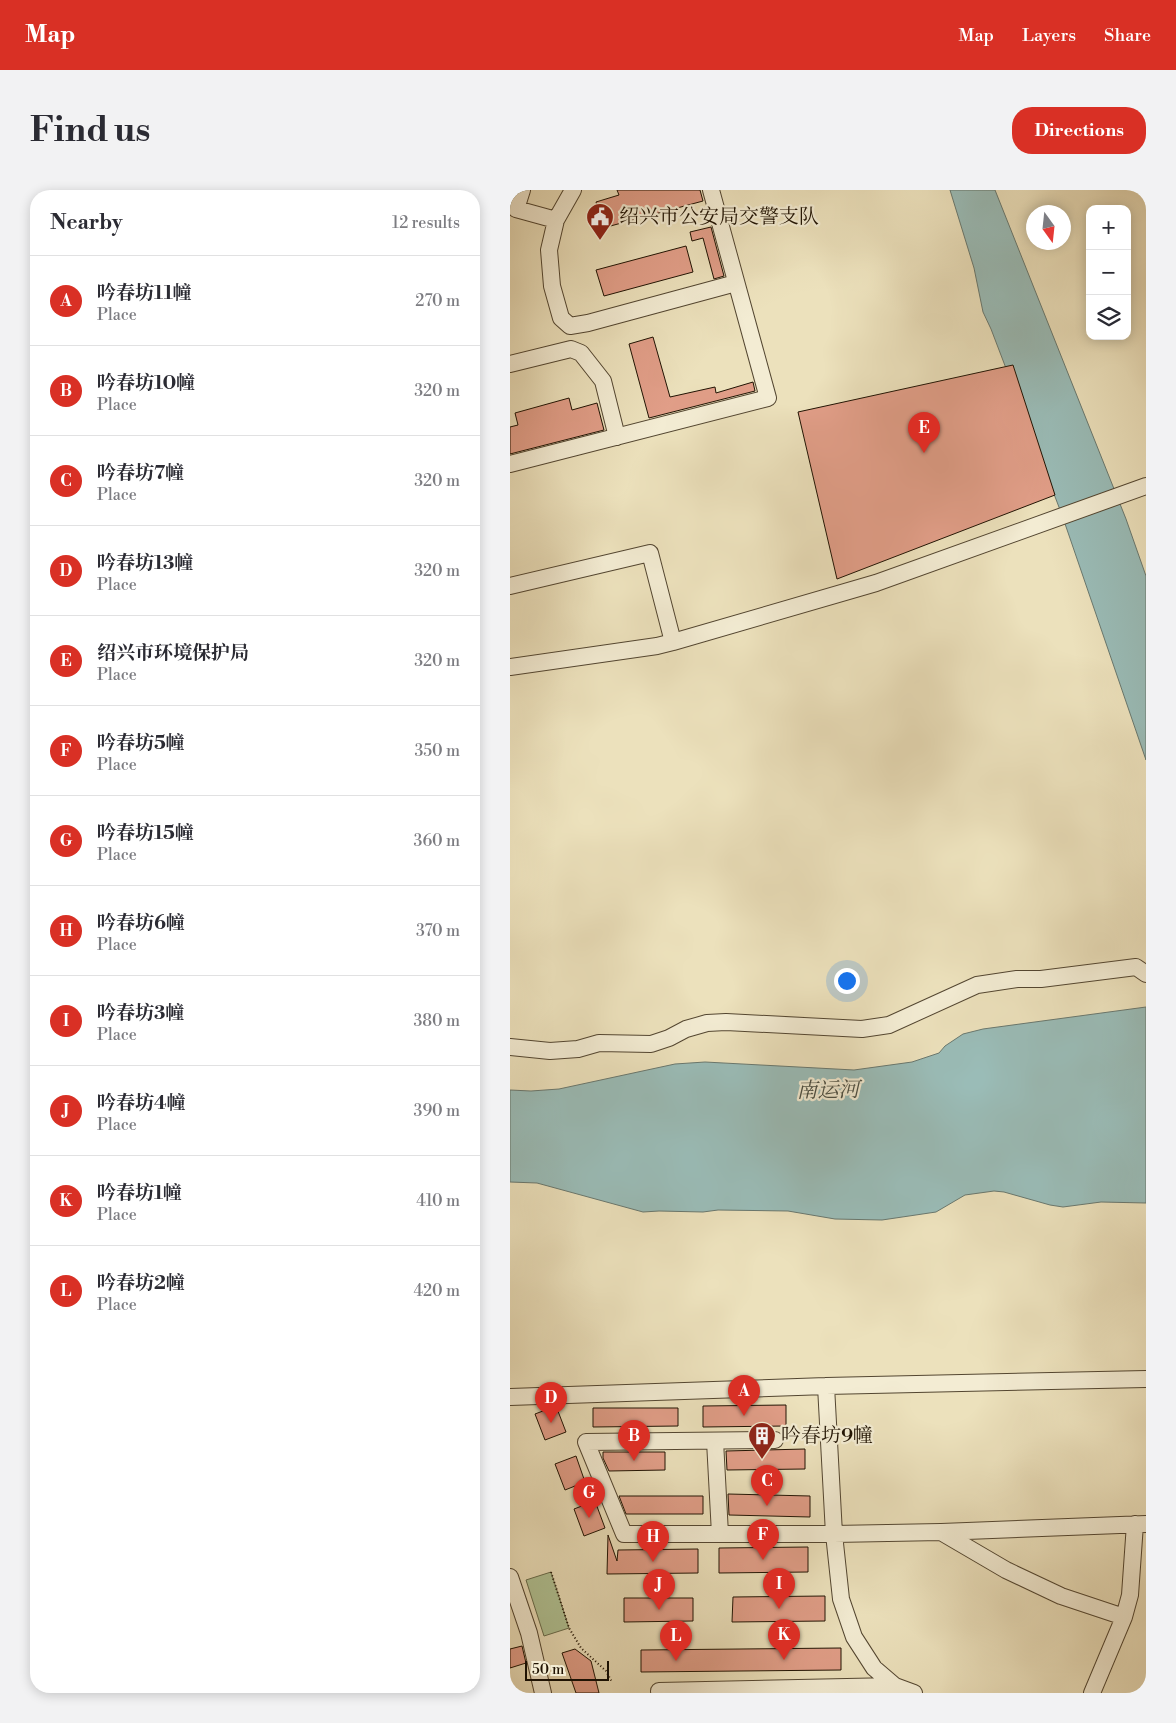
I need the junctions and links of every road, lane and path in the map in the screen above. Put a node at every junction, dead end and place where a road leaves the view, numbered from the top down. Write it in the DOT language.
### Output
graph roads {
  1 [pos="522,190"];
  2 [pos="573,190"];
  3 [pos="711,190"];
  4 [pos="513,208"];
  5 [pos="556,220"];
  6 [pos="736,283"];
  7 [pos="510,364"];
  8 [pos="617,437"];
  9 [pos="510,464"];
  10 [pos="1140,488"];
  11 [pos="510,586"];
  12 [pos="673,642"];
  13 [pos="510,667"];
  14 [pos="1146,974"];
  15 [pos="510,1046"];
  16 [pos="1146,1379"];
  17 [pos="826,1386"];
  18 [pos="510,1397"];
  19 [pos="775,1440"];
  20 [pos="715,1441"];
  21 [pos="1140,1524"];
  22 [pos="941,1532"];
  23 [pos="720,1534"];
  24 [pos="834,1534"];
  25 [pos="551,1572"];
  26 [pos="510,1578"];
  27 [pos="1124,1617"];
  28 [pos="612,1682"];
  29 [pos="895,1686"];
  30 [pos="659,1691"];
  31 [pos="543,1693"];
  32 [pos="914,1693"];
  33 [pos="1092,1693"];
  1 -- 4 [label="street"];
  2 -- 5 [label="street"];
  3 -- 6 [label="street"];
  4 -- 5 [label="street"];
  5 -- 6 [label="street"];
  6 -- 8 [label="street"];
  7 -- 8 [label="street"];
  8 -- 9 [label="street"];
  10 -- 12 [label="street"];
  11 -- 12 [label="street"];
  12 -- 13 [label="street"];
  14 -- 15 [label="street"];
  16 -- 17 [label="street"];
  17 -- 18 [label="street"];
  17 -- 24 [label="street"];
  19 -- 20 [label="street"];
  20 -- 23 [label="street"];
  20 -- 23 [label="street"];
  21 -- 22 [label="street"];
  21 -- 27 [label="street"];
  22 -- 24 [label="street"];
  22 -- 27 [label="street"];
  23 -- 24 [label="street"];
  24 -- 29 [label="street"];
  25 -- 28 [label="path"];
  26 -- 31 [label="street"];
  27 -- 33 [label="street"];
  29 -- 30 [label="street"];
  29 -- 32 [label="street"];
}
